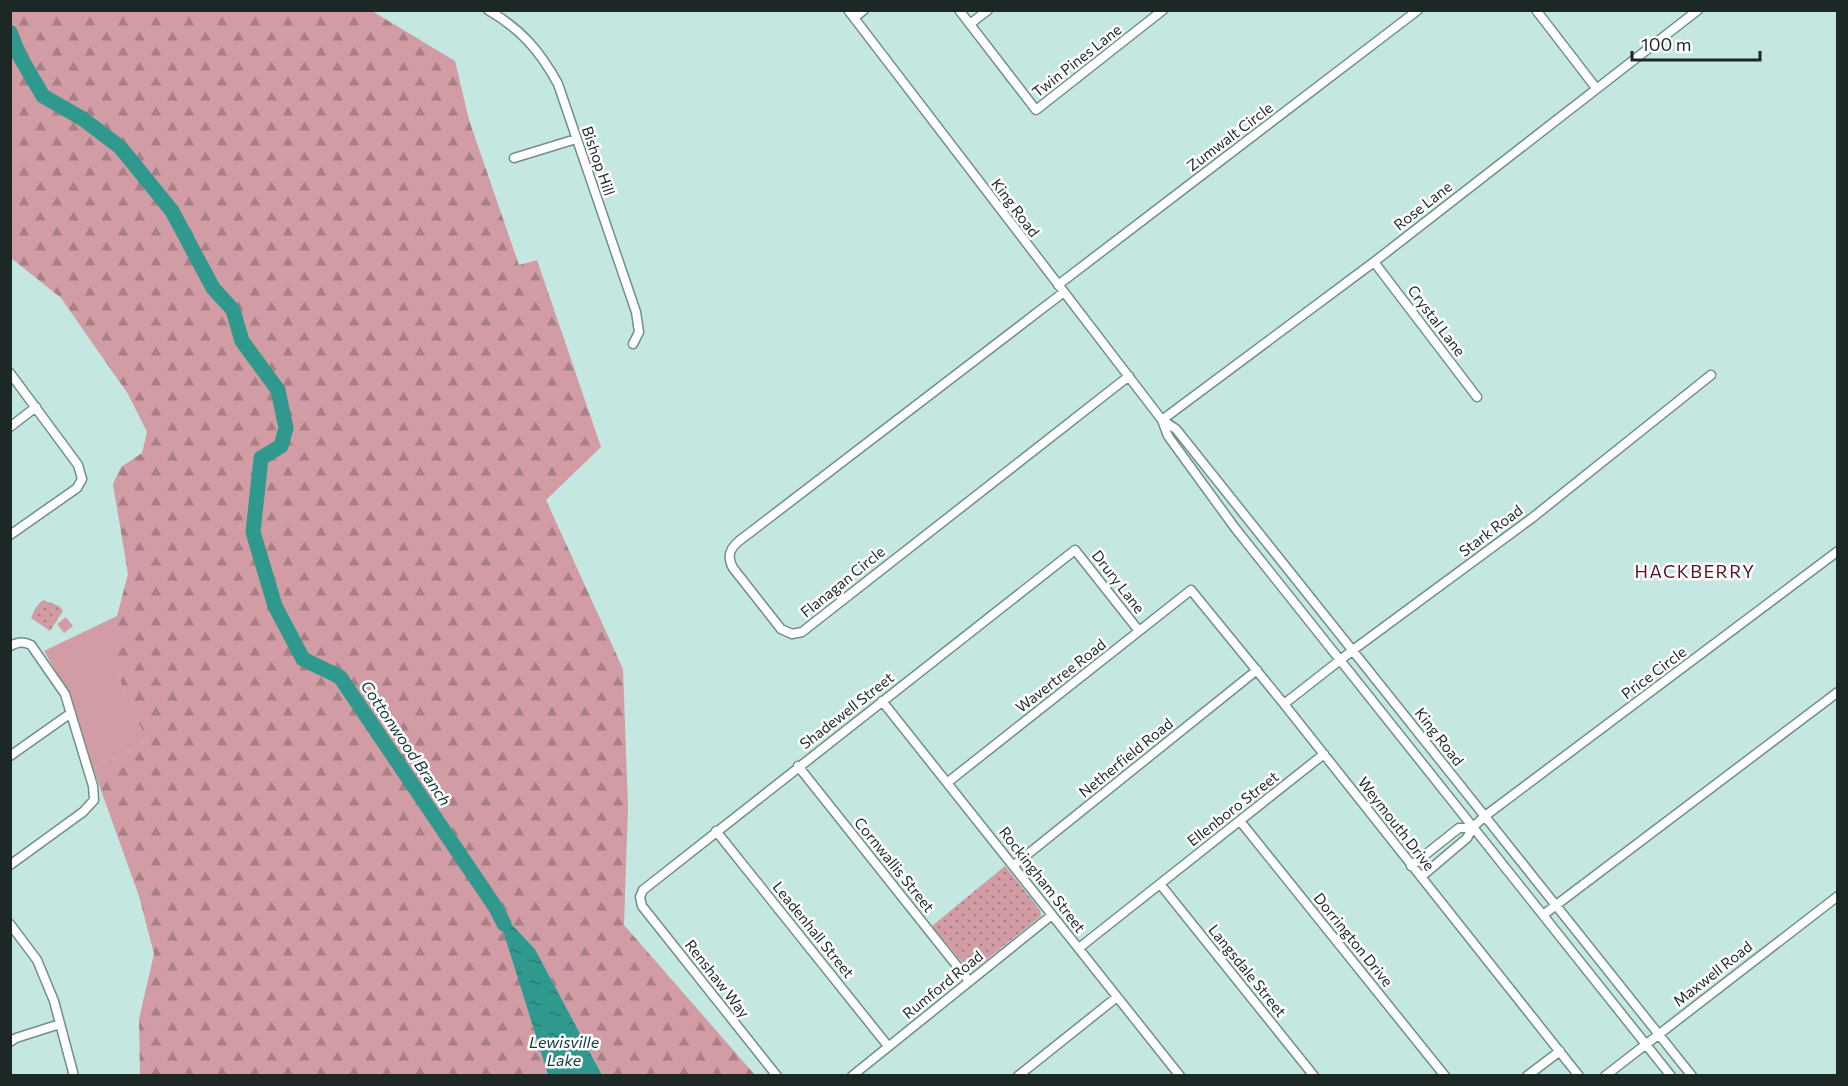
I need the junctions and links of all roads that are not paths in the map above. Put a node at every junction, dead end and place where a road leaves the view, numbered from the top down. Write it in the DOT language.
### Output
graph roads {
  1 [pos="488,10"];
  2 [pos="849,10"];
  3 [pos="864,10"];
  4 [pos="959,10"];
  5 [pos="988,10"];
  6 [pos="1163,10"];
  7 [pos="1418,10"];
  8 [pos="1536,10"];
  9 [pos="1698,10"];
  10 [pos="854,18"];
  11 [pos="970,24"];
  12 [pos="1596,88"];
  13 [pos="576,139"];
  14 [pos="514,158"];
  15 [pos="1374,262"];
  16 [pos="1061,289"];
  17 [pos="633,344"];
  18 [pos="10,373"];
  19 [pos="1711,375"];
  20 [pos="1129,376"];
  21 [pos="1477,397"];
  22 [pos="36,408"];
  23 [pos="1162,420"];
  24 [pos="10,427"];
  25 [pos="10,536"];
  26 [pos="1074,550"];
  27 [pos="1838,550"];
  28 [pos="1287,568"];
  29 [pos="1275,579"];
  30 [pos="1191,590"];
  31 [pos="1139,631"];
  32 [pos="10,646"];
  33 [pos="1353,650"];
  34 [pos="1340,660"];
  35 [pos="1257,670"];
  36 [pos="1838,692"];
  37 [pos="882,701"];
  38 [pos="1284,704"];
  39 [pos="71,713"];
  40 [pos="1324,754"];
  41 [pos="10,756"];
  42 [pos="798,766"];
  43 [pos="1445,766"];
  44 [pos="1432,775"];
  45 [pos="948,782"];
  46 [pos="1485,816"];
  47 [pos="1240,821"];
  48 [pos="1473,827"];
  49 [pos="716,831"];
  50 [pos="10,865"];
  51 [pos="1013,866"];
  52 [pos="1411,866"];
  53 [pos="1421,877"];
  54 [pos="1160,884"];
  55 [pos="1838,896"];
  56 [pos="640,897"];
  57 [pos="1555,904"];
  58 [pos="1052,915"];
  59 [pos="1543,915"];
  60 [pos="12,928"];
  61 [pos="1079,948"];
  62 [pos="969,981"];
  63 [pos="1117,997"];
  64 [pos="60,1024"];
  65 [pos="1658,1033"];
  66 [pos="10,1042"];
  67 [pos="1646,1044"];
  68 [pos="888,1046"];
  69 [pos="1560,1051"];
  70 [pos="74,1076"];
  71 [pos="777,1076"];
  72 [pos="852,1076"];
  73 [pos="1018,1076"];
  74 [pos="1180,1076"];
  75 [pos="1314,1076"];
  76 [pos="1445,1076"];
  77 [pos="1527,1076"];
  78 [pos="1579,1076"];
  79 [pos="1605,1076"];
  80 [pos="1671,1076"];
  81 [pos="1692,1076"];
  1 -- 13 [label="street, Bishop Hill"];
  2 -- 10 [label="street, King Road"];
  3 -- 10 [label="street"];
  4 -- 11 [label="street"];
  5 -- 11 [label="street"];
  6 -- 11 [label="street, Twin Pines Lane"];
  7 -- 16 [label="street, Zumwalt Circle"];
  8 -- 12 [label="street"];
  9 -- 12 [label="street, Rose Lane"];
  10 -- 16 [label="street, King Road"];
  12 -- 15 [label="street, Rose Lane"];
  13 -- 14 [label="street"];
  13 -- 17 [label="street, Bishop Hill"];
  15 -- 21 [label="street, Crystal Lane"];
  15 -- 23 [label="street, Rose Lane"];
  16 -- 20 [label="street, King Road"];
  16 -- 20 [label="street, Flanagan Circle"];
  18 -- 22 [label="street"];
  19 -- 33 [label="street, Stark Road"];
  20 -- 23 [label="street, King Road"];
  22 -- 24 [label="street"];
  22 -- 25 [label="street"];
  23 -- 28 [label="street, King Road"];
  23 -- 29 [label="street, King Road"];
  26 -- 31 [label="street, Drury Lane"];
  26 -- 37 [label="street, Shadewell Street"];
  27 -- 46 [label="street, Price Circle"];
  28 -- 29 [label="street"];
  28 -- 33 [label="street, King Road"];
  29 -- 34 [label="street, King Road"];
  30 -- 31 [label="street, Wavertree Road"];
  30 -- 35 [label="street, Weymouth Drive"];
  31 -- 45 [label="street, Wavertree Road"];
  32 -- 39 [label="street"];
  33 -- 34 [label="street, Stark Road"];
  33 -- 43 [label="street, King Road"];
  34 -- 38 [label="street, Stark Road"];
  34 -- 44 [label="street, King Road"];
  35 -- 38 [label="street, Weymouth Drive"];
  35 -- 51 [label="street, Netherfield Road"];
  36 -- 57 [label="street"];
  37 -- 42 [label="street, Shadewell Street"];
  37 -- 45 [label="street, Rockingham Street"];
  38 -- 40 [label="street, Weymouth Drive"];
  39 -- 41 [label="street"];
  39 -- 50 [label="street"];
  40 -- 47 [label="street, Ellenboro Street"];
  40 -- 52 [label="street, Weymouth Drive"];
  42 -- 49 [label="street, Shadewell Street"];
  42 -- 62 [label="street, Cornwallis Street"];
  43 -- 44 [label="street"];
  43 -- 46 [label="street, King Road"];
  44 -- 48 [label="street, King Road"];
  45 -- 51 [label="street, Rockingham Street"];
  46 -- 48 [label="street, Price Circle"];
  46 -- 57 [label="street, King Road"];
  47 -- 54 [label="street, Ellenboro Street"];
  47 -- 76 [label="street, Dorrington Drive"];
  48 -- 52 [label="street"];
  48 -- 53 [label="street"];
  48 -- 59 [label="street, King Road"];
  49 -- 56 [label="street, Shadewell Street"];
  49 -- 68 [label="street, Leadenhall Street"];
  51 -- 58 [label="street, Rockingham Street"];
  52 -- 53 [label="street, Weymouth Drive"];
  53 -- 69 [label="street, Weymouth Drive"];
  54 -- 61 [label="street, Ellenboro Street"];
  54 -- 75 [label="street, Langsdale Street"];
  55 -- 65 [label="street, Maxwell Road"];
  56 -- 71 [label="street, Renshaw Way"];
  57 -- 59 [label="street"];
  57 -- 65 [label="street, King Road"];
  58 -- 61 [label="street, Rockingham Street"];
  58 -- 62 [label="street, Rumford Road"];
  59 -- 67 [label="street, King Road"];
  60 -- 64 [label="street"];
  61 -- 63 [label="street, Rockingham Street"];
  62 -- 68 [label="street, Rumford Road"];
  63 -- 73 [label="street"];
  63 -- 74 [label="street, Rockingham Street"];
  64 -- 66 [label="street"];
  64 -- 70 [label="street"];
  65 -- 67 [label="street, Maxwell Road"];
  65 -- 81 [label="street, King Road"];
  67 -- 79 [label="street, Maxwell Road"];
  67 -- 80 [label="street, King Road"];
  68 -- 72 [label="street, Rumford Road"];
  69 -- 77 [label="street"];
  69 -- 78 [label="street, Weymouth Drive"];
}
